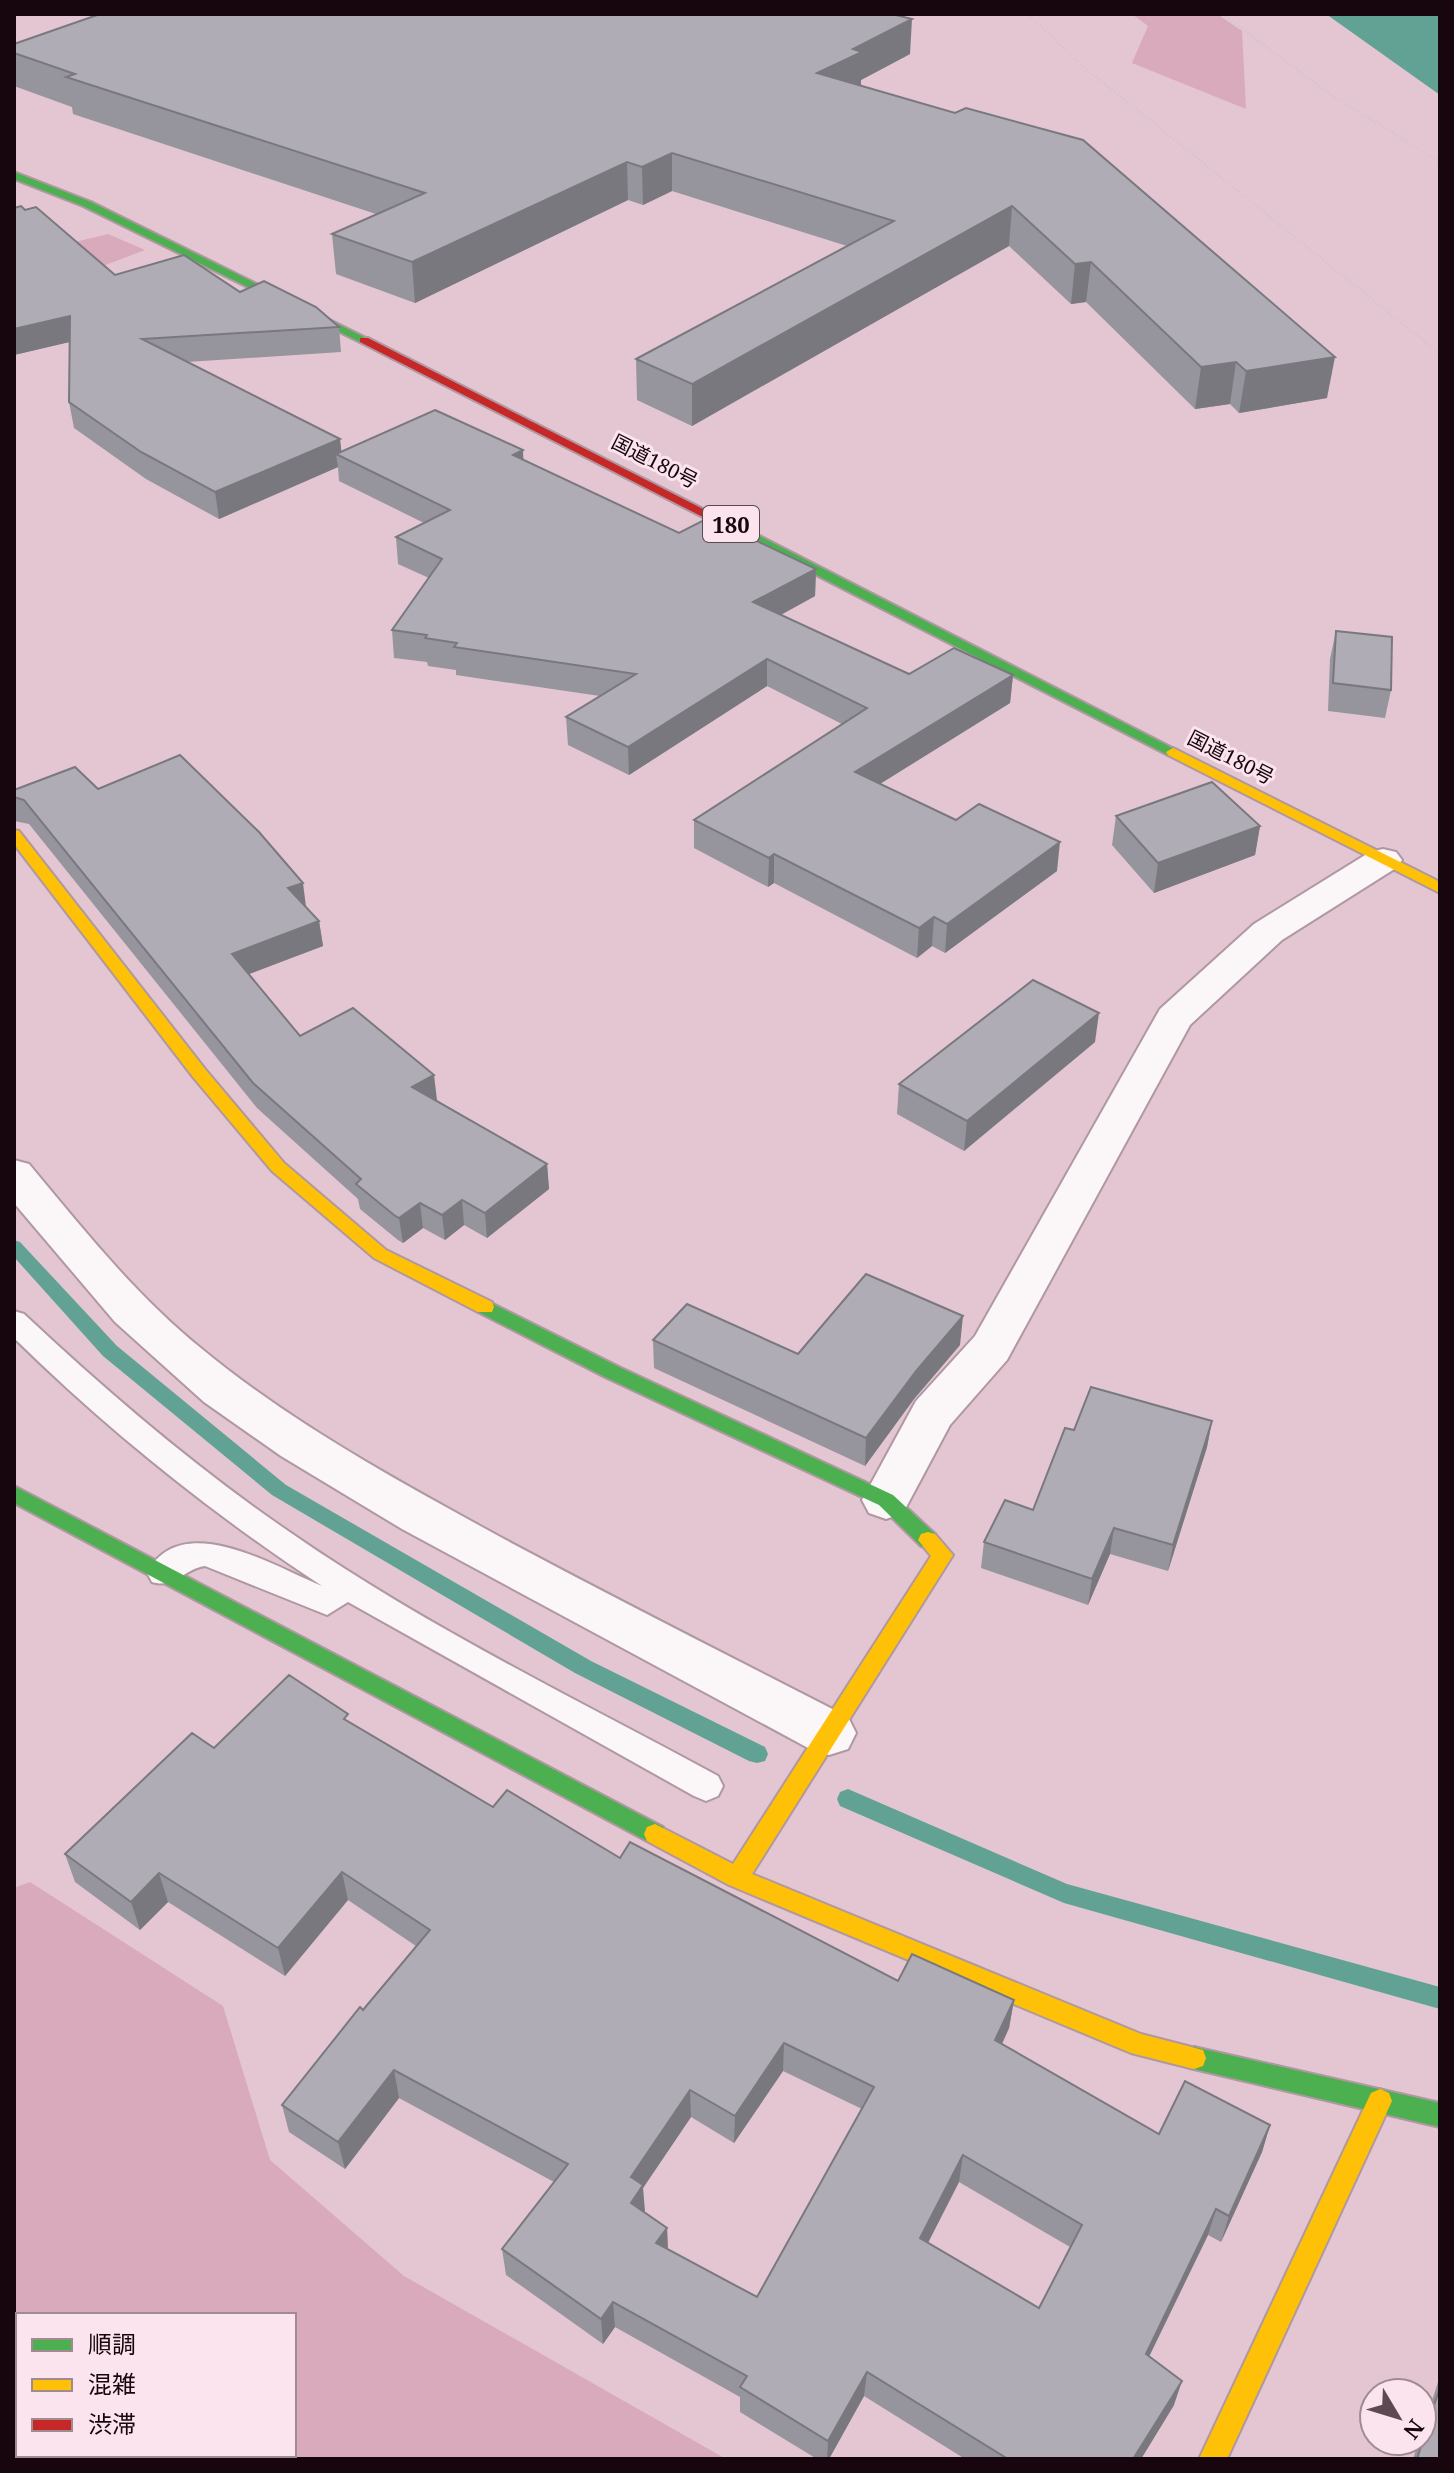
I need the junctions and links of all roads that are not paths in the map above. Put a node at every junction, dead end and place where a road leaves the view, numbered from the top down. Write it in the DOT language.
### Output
graph roads {
  1 [pos="14,175"];
  2 [pos="14,834"];
  3 [pos="1383,860"];
  4 [pos="1440,888"];
  5 [pos="14,1174"];
  6 [pos="14,1321"];
  7 [pos="14,1494"];
  8 [pos="886,1500"];
  9 [pos="163,1573"];
  10 [pos="347,1584"];
  11 [pos="829,1733"];
  12 [pos="706,1786"];
  13 [pos="737,1878"];
  14 [pos="1380,2101"];
  15 [pos="1440,2115"];
  16 [pos="1213,2459"];
  1 -- 3 [label="main road, 国道180号 / 180"];
  2 -- 8 [label="main road"];
  3 -- 4 [label="main road, 国道180号 / 180"];
  3 -- 8 [label="street"];
  5 -- 11 [label="street"];
  6 -- 10 [label="lane"];
  7 -- 9 [label="main road"];
  8 -- 11 [label="main road"];
  9 -- 10 [label="lane"];
  9 -- 13 [label="main road"];
  10 -- 12 [label="lane"];
  11 -- 13 [label="main road"];
  13 -- 14 [label="main road"];
  14 -- 15 [label="main road"];
  14 -- 16 [label="main road"];
}
